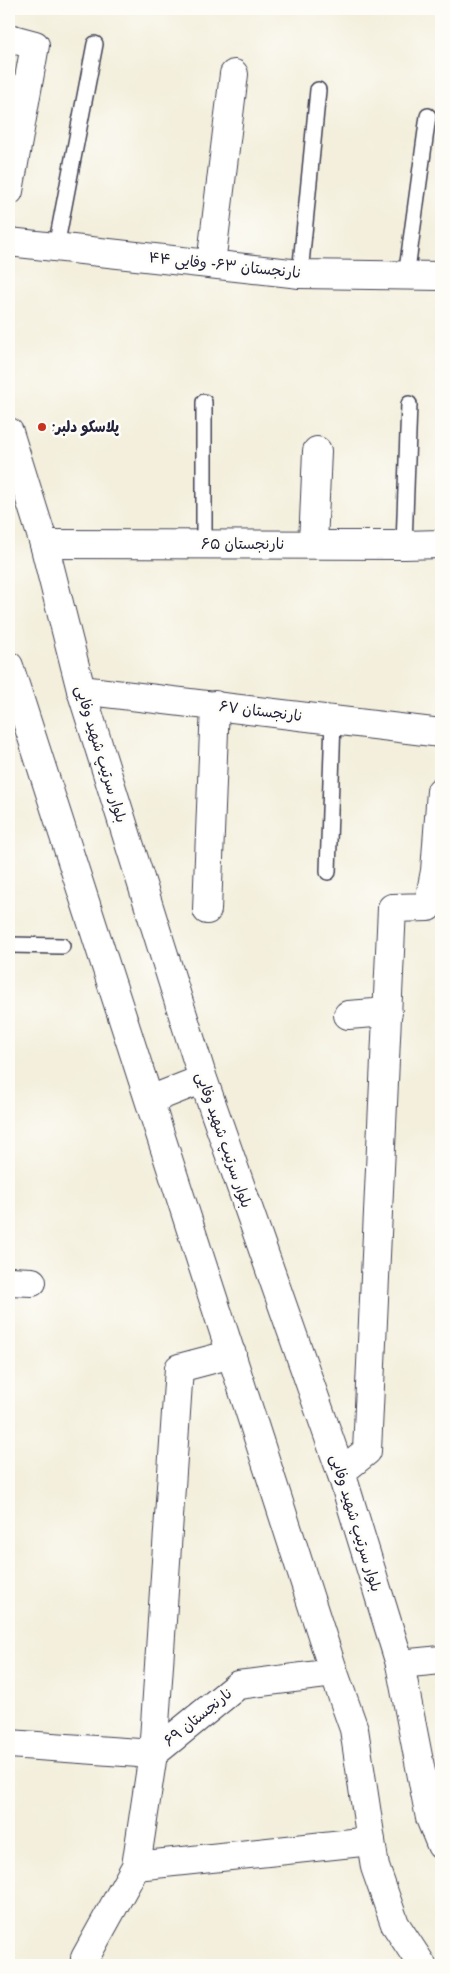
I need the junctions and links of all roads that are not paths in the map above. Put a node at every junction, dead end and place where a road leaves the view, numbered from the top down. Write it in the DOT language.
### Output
graph roads {
  1 [pos="9,38"];
  2 [pos="95,44"];
  3 [pos="234,74"];
  4 [pos="318,90"];
  5 [pos="428,116"];
  6 [pos="9,191"];
  7 [pos="9,242"];
  8 [pos="56,247"];
  9 [pos="211,264"];
  10 [pos="300,274"];
  11 [pos="441,276"];
  12 [pos="406,277"];
  13 [pos="204,402"];
  14 [pos="409,404"];
  15 [pos="9,432"];
  16 [pos="317,451"];
  17 [pos="44,544"];
  18 [pos="204,544"];
  19 [pos="313,544"];
  20 [pos="441,544"];
  21 [pos="404,545"];
  22 [pos="11,682"];
  23 [pos="81,690"];
  24 [pos="215,705"];
  25 [pos="334,720"];
  26 [pos="441,733"];
  27 [pos="441,791"];
  28 [pos="328,872"];
  29 [pos="207,910"];
  30 [pos="9,945"];
  31 [pos="62,946"];
  32 [pos="388,1012"];
  33 [pos="348,1015"];
  34 [pos="202,1079"];
  35 [pos="150,1100"];
  36 [pos="232,1354"];
  37 [pos="341,1472"];
  38 [pos="441,1660"];
  39 [pos="400,1664"];
  40 [pos="334,1673"];
  41 [pos="9,1744"];
  42 [pos="153,1754"];
  43 [pos="371,1841"];
  44 [pos="441,1845"];
  45 [pos="136,1866"];
  46 [pos="85,1958"];
  47 [pos="422,1965"];
  1 -- 6 [label="street"];
  2 -- 8 [label="lane"];
  3 -- 9 [label="street"];
  4 -- 10 [label="lane"];
  5 -- 12 [label="lane"];
  7 -- 8 [label="street, نارنجستان ۶۳- وفایی ۴۴"];
  8 -- 9 [label="street, نارنجستان ۶۳- وفایی ۴۴"];
  9 -- 10 [label="street, نارنجستان ۶۳- وفایی ۴۴"];
  10 -- 12 [label="street, نارنجستان ۶۳- وفایی ۴۴"];
  11 -- 12 [label="street, نارنجستان ۶۳- وفایی ۴۴"];
  13 -- 18 [label="lane"];
  14 -- 21 [label="lane"];
  15 -- 17 [label="street, بلوار سرتیپ شهید وفایی"];
  16 -- 19 [label="street"];
  17 -- 18 [label="street, نارنجستان ۶۵"];
  17 -- 23 [label="street, بلوار سرتیپ شهید وفایی"];
  18 -- 19 [label="street, نارنجستان ۶۵"];
  19 -- 21 [label="street, نارنجستان ۶۵"];
  20 -- 21 [label="street, نارنجستان ۶۵"];
  22 -- 35 [label="street"];
  23 -- 24 [label="street, نارنجستان ۶۷"];
  23 -- 34 [label="street, بلوار سرتیپ شهید وفایی"];
  24 -- 25 [label="street, نارنجستان ۶۷"];
  24 -- 29 [label="street"];
  25 -- 26 [label="street, نارنجستان ۶۷"];
  25 -- 28 [label="lane"];
  27 -- 32 [label="street"];
  30 -- 31 [label="lane"];
  32 -- 33 [label="street"];
  32 -- 37 [label="street"];
  34 -- 35 [label="street"];
  34 -- 37 [label="street, بلوار سرتیپ شهید وفایی"];
  35 -- 36 [label="street"];
  36 -- 40 [label="street"];
  36 -- 42 [label="street"];
  37 -- 39 [label="street, بلوار سرتیپ شهید وفایی"];
  38 -- 39 [label="street"];
  39 -- 44 [label="street, بلوار سرتیپ شهید وفایی"];
  40 -- 42 [label="street, نارنجستان ۶۹"];
  40 -- 43 [label="street"];
  41 -- 42 [label="street"];
  42 -- 45 [label="street"];
  43 -- 45 [label="street"];
  43 -- 47 [label="street"];
  45 -- 46 [label="street"];
}
